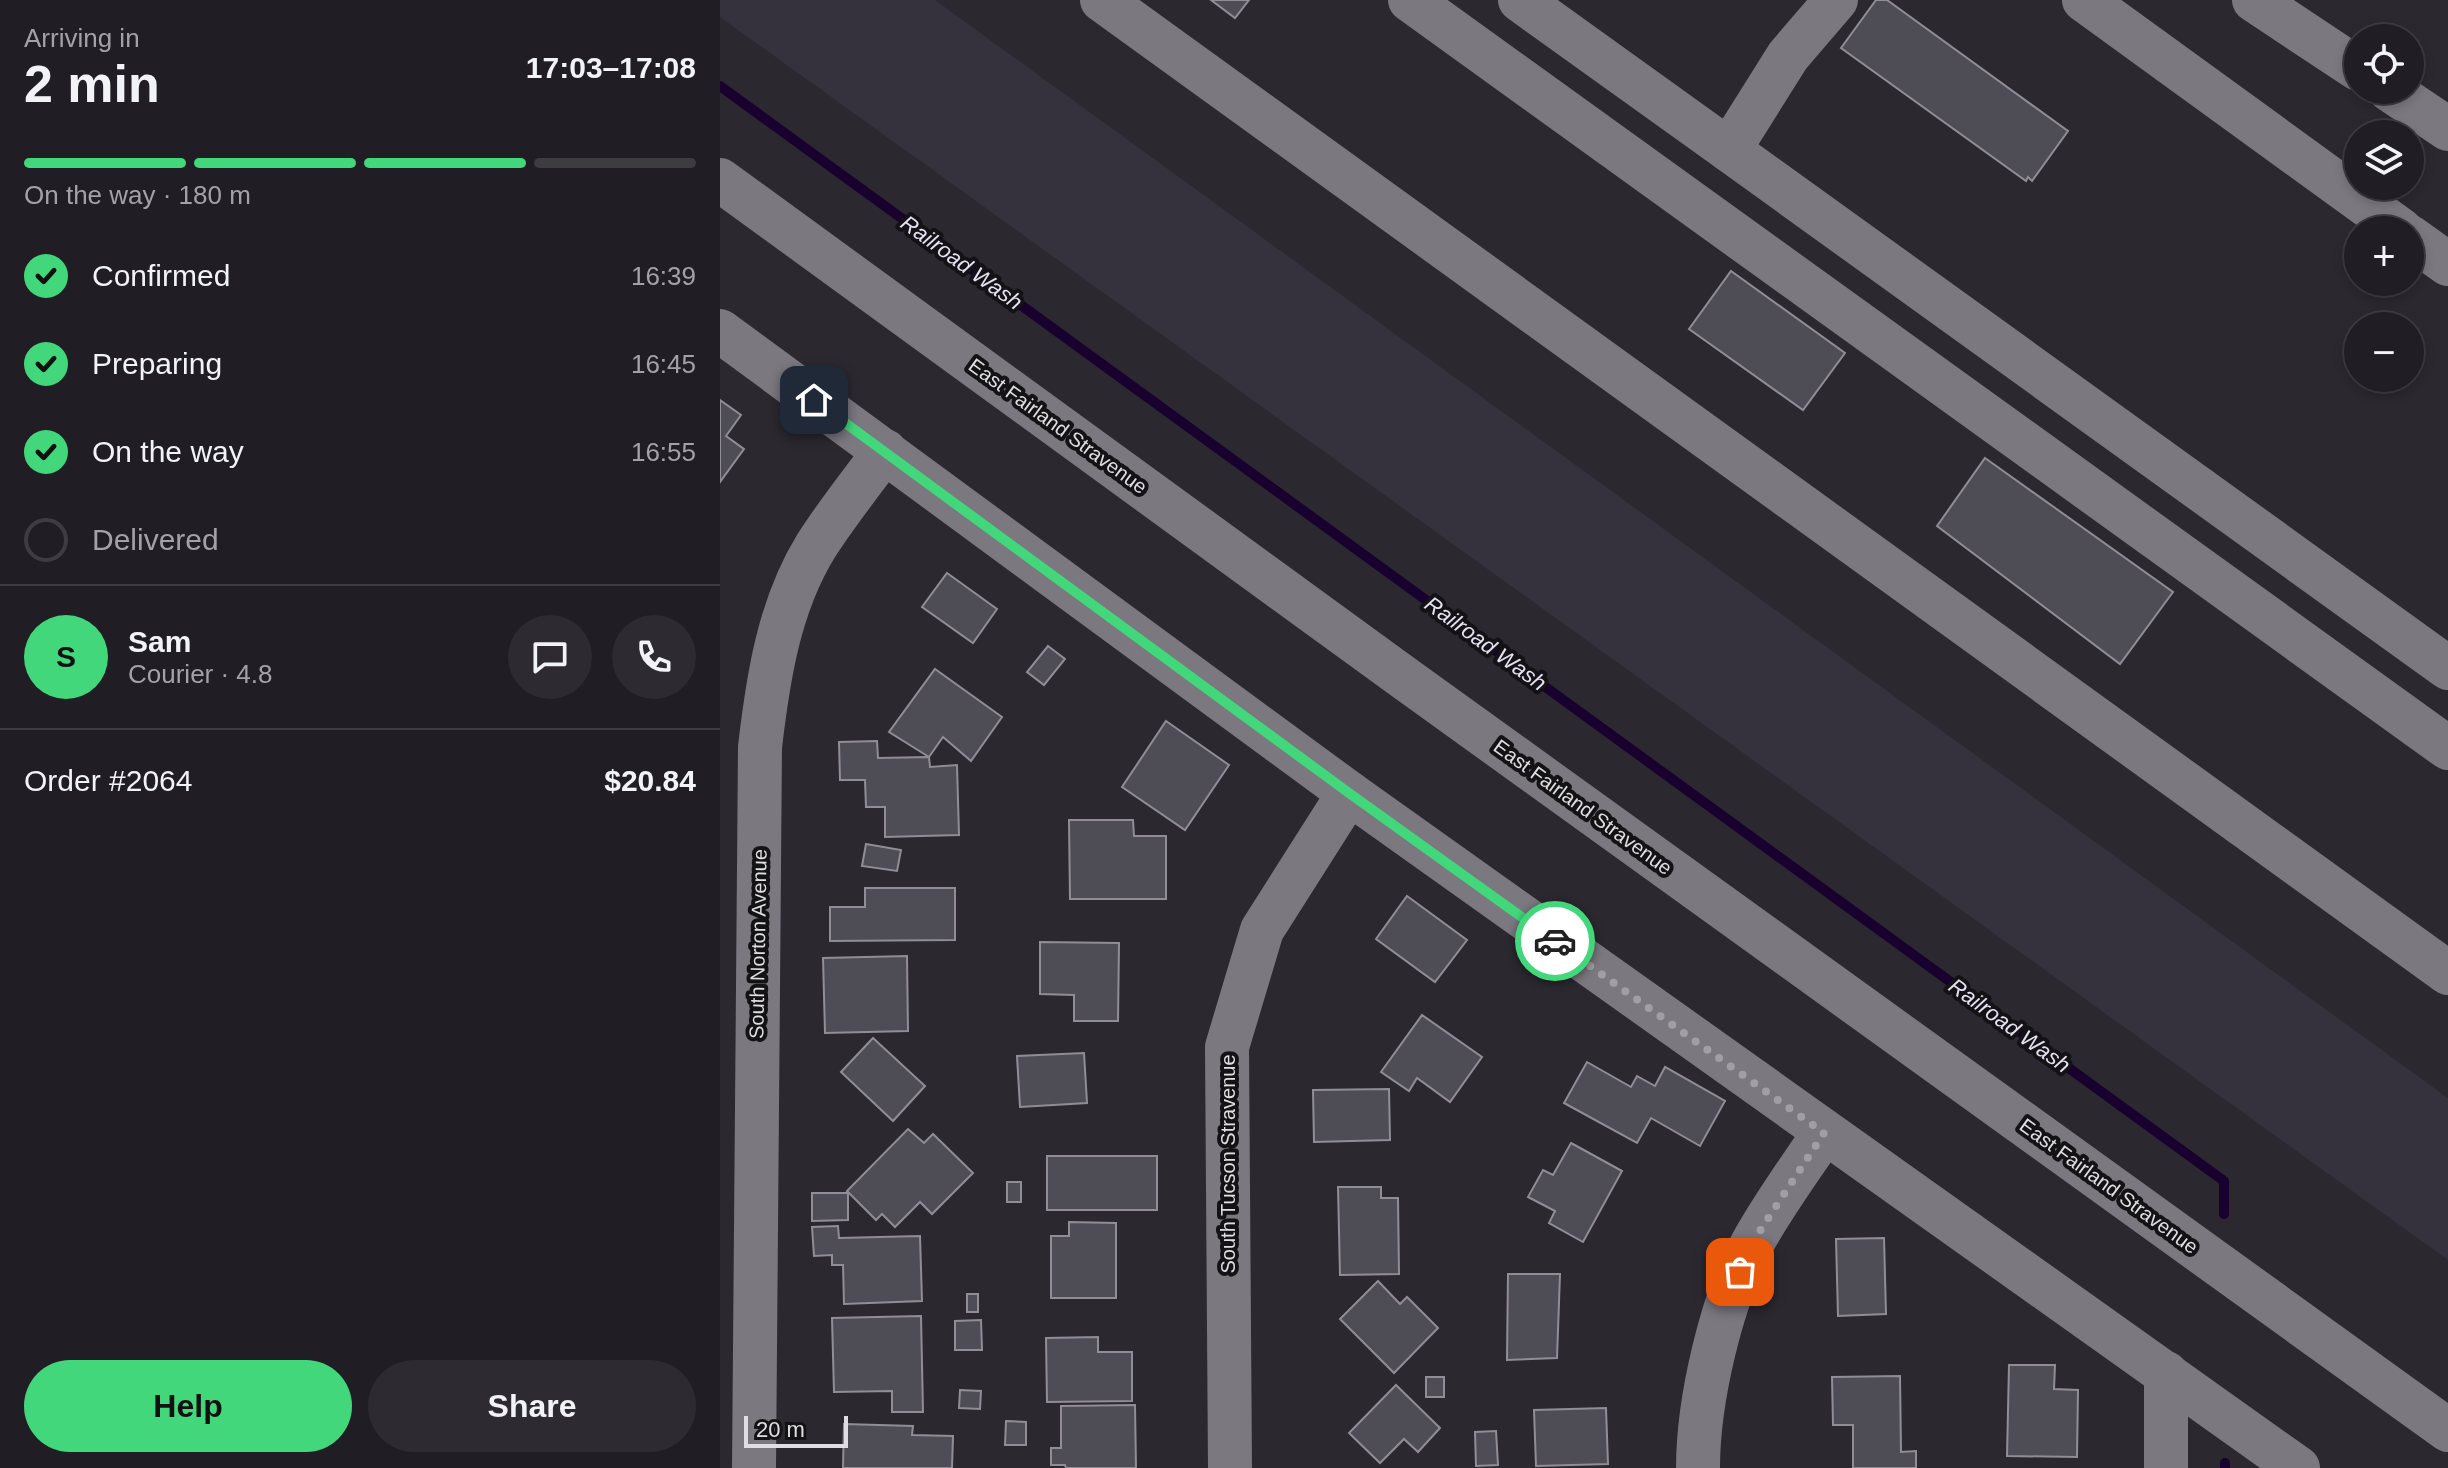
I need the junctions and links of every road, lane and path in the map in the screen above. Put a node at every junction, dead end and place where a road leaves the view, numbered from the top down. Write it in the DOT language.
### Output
graph roads {
  1 [pos="1102,0"];
  2 [pos="1410,0"];
  3 [pos="1520,0"];
  4 [pos="1836,0"];
  5 [pos="2084,0"];
  6 [pos="2254,0"];
  7 [pos="2344,60"];
  8 [pos="2411,104"];
  9 [pos="2448,129"];
  10 [pos="1729,150"];
  11 [pos="720,180"];
  12 [pos="2382,216"];
  13 [pos="2424,247"];
  14 [pos="2448,264"];
  15 [pos="720,331"];
  16 [pos="885,451"];
  17 [pos="2448,668"];
  18 [pos="2448,748"];
  19 [pos="1349,793"];
  20 [pos="2448,973"];
  21 [pos="1824,1133"];
  22 [pos="2166,1373"];
  23 [pos="2448,1430"];
  24 [pos="2277,1460"];
  25 [pos="754,1468"];
  26 [pos="1230,1468"];
  27 [pos="1698,1468"];
  28 [pos="2166,1468"];
  1 -- 20 [label="street"];
  2 -- 18 [label="street"];
  3 -- 10 [label="street"];
  4 -- 10 [label="street"];
  5 -- 12 [label="street"];
  6 -- 7 [label="street"];
  8 -- 9 [label="street"];
  10 -- 17 [label="street"];
  11 -- 23 [label="street, East Fairland Stravenue"];
  13 -- 14 [label="street"];
  15 -- 16 [label="street"];
  16 -- 19 [label="street"];
  16 -- 25 [label="street, South Norton Avenue"];
  19 -- 21 [label="street"];
  19 -- 26 [label="street, South Tucson Stravenue"];
  21 -- 22 [label="street"];
  21 -- 27 [label="street"];
  22 -- 24 [label="street"];
  22 -- 28 [label="street"];
}
